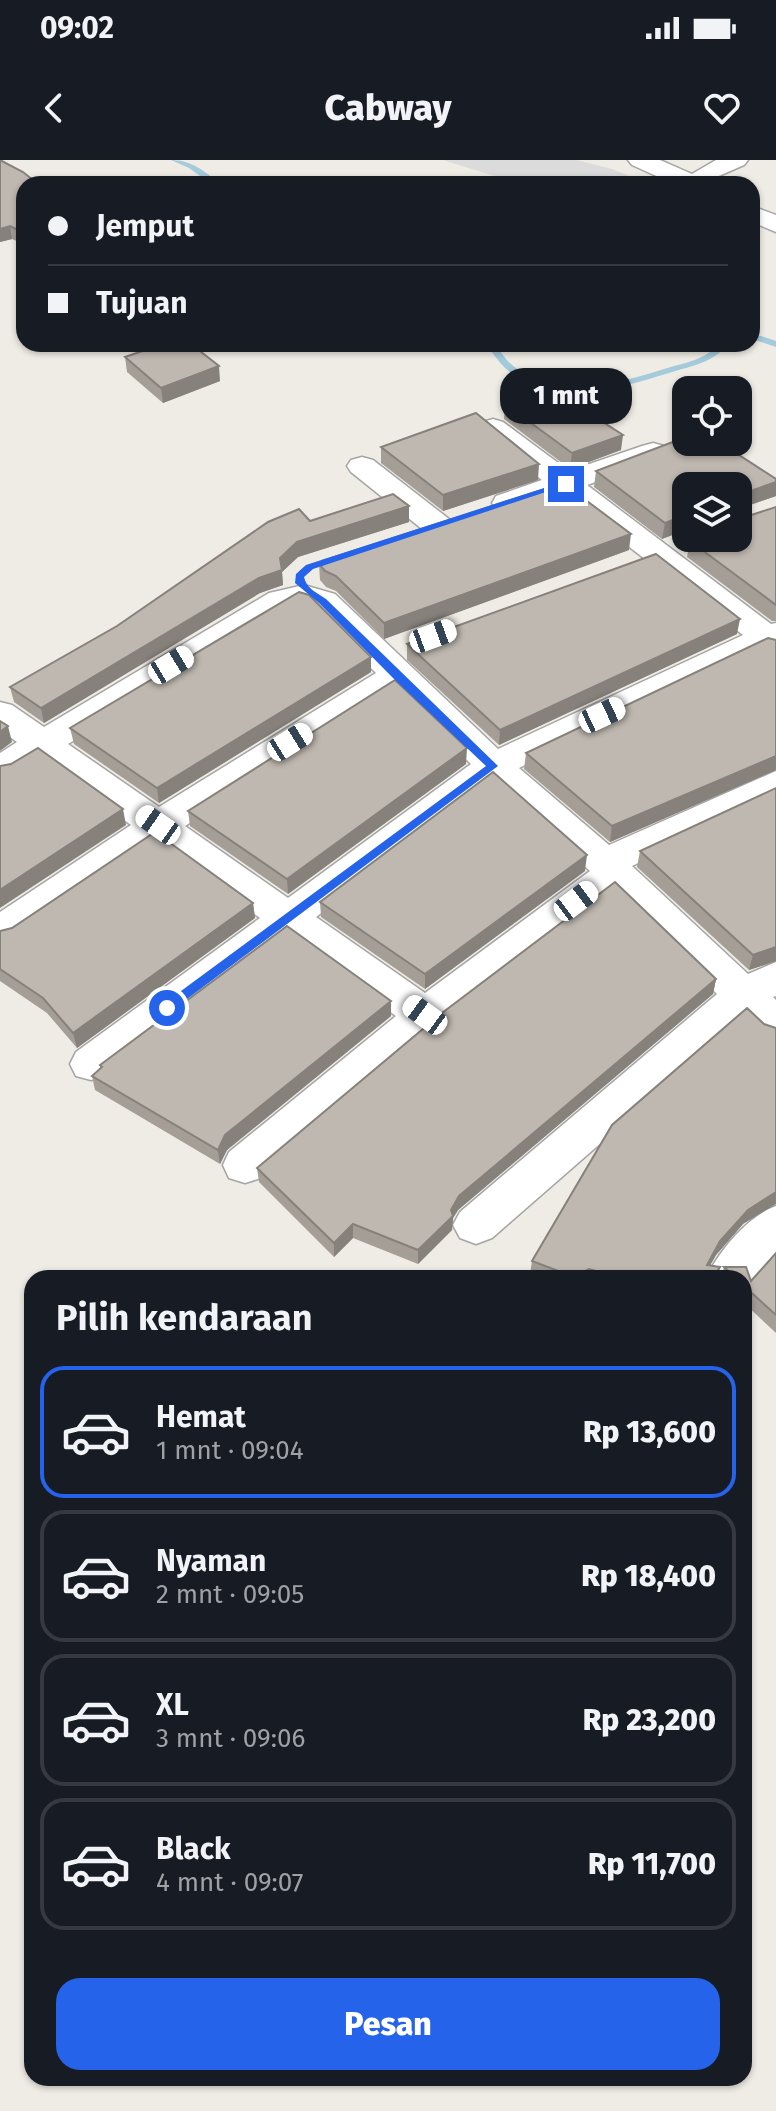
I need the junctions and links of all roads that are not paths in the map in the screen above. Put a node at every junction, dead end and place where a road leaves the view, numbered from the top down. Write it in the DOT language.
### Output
graph roads {
  1 [pos="640,160"];
  2 [pos="736,160"];
  3 [pos="686,176"];
  4 [pos="706,176"];
  5 [pos="493,428"];
  6 [pos="672,444"];
  7 [pos="362,466"];
  8 [pos="566,484"];
  9 [pos="773,638"];
  10 [pos="393,659"];
  11 [pos="0,713"];
  12 [pos="42,743"];
  13 [pos="492,766"];
  14 [pos="0,769"];
  15 [pos="776,783"];
  16 [pos="158,825"];
  17 [pos="609,868"];
  18 [pos="288,917"];
  19 [pos="0,931"];
  20 [pos="759,986"];
  21 [pos="425,1015"];
  22 [pos="776,1025"];
  23 [pos="91,1064"];
  24 [pos="245,1165"];
  25 [pos="476,1225"];
  26 [pos="776,1225"];
  27 [pos="736,1270"];
  1 -- 3 [label="street"];
  2 -- 4 [label="street"];
  5 -- 8 [label="street"];
  6 -- 8 [label="street"];
  7 -- 8 [label="street"];
  8 -- 9 [label="street"];
  9 -- 13 [label="street"];
  10 -- 12 [label="street"];
  10 -- 13 [label="street"];
  10 -- 16 [label="street"];
  11 -- 12 [label="street"];
  12 -- 14 [label="street"];
  12 -- 16 [label="street"];
  13 -- 17 [label="street"];
  13 -- 18 [label="street"];
  15 -- 17 [label="street"];
  16 -- 18 [label="street"];
  16 -- 19 [label="street"];
  17 -- 20 [label="street"];
  17 -- 21 [label="street"];
  18 -- 21 [label="street"];
  18 -- 23 [label="street"];
  20 -- 22 [label="street"];
  20 -- 25 [label="street"];
  21 -- 24 [label="street"];
  26 -- 27 [label="street"];
}
